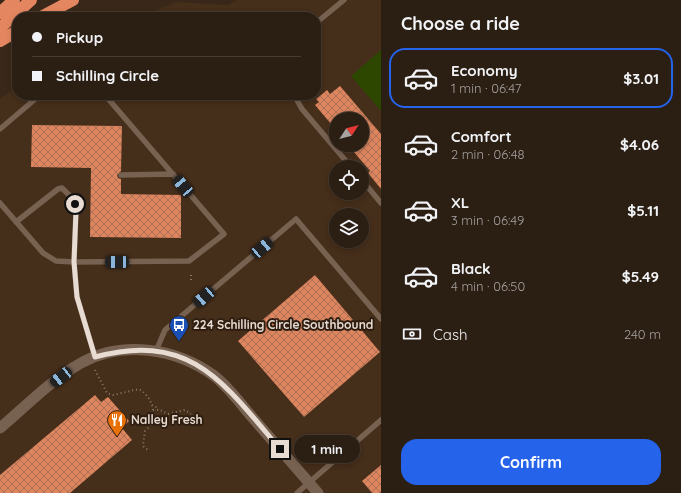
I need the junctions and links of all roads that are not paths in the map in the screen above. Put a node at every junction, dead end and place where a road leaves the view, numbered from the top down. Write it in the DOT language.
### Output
graph roads {
  1 [pos="14,0"];
  2 [pos="31,0"];
  3 [pos="74,0"];
  4 [pos="344,0"];
  5 [pos="0,12"];
  6 [pos="18,12"];
  7 [pos="50,12"];
  8 [pos="12,17"];
  9 [pos="321,19"];
  10 [pos="0,28"];
  11 [pos="12,34"];
  12 [pos="0,41"];
  13 [pos="34,100"];
  14 [pos="109,100"];
  15 [pos="297,100"];
  16 [pos="0,128"];
  17 [pos="345,160"];
  18 [pos="121,174"];
  19 [pos="173,174"];
  20 [pos="369,188"];
  21 [pos="0,203"];
  22 [pos="381,203"];
  23 [pos="16,222"];
  24 [pos="74,262"];
  25 [pos="381,319"];
  26 [pos="156,351"];
  27 [pos="95,357"];
  28 [pos="381,420"];
  29 [pos="0,428"];
  30 [pos="309,483"];
  31 [pos="297,493"];
  32 [pos="318,493"];
  1 -- 5 [label="highway"];
  2 -- 6 [label="highway"];
  3 -- 7 [label="highway"];
  4 -- 9 [label="lane"];
  8 -- 10 [label="highway"];
  11 -- 12 [label="highway"];
  13 -- 16 [label="lane"];
  14 -- 19 [label="lane"];
  15 -- 17 [label="lane"];
  18 -- 19 [label="lane"];
  19 -- 24 [label="lane"];
  20 -- 22 [label="lane"];
  21 -- 23 [label="lane"];
  23 -- 24 [label="lane"];
  23 -- 24 [label="lane"];
  24 -- 27 [label="lane"];
  25 -- 26 [label="lane"];
  26 -- 27 [label="street"];
  26 -- 30 [label="street"];
  27 -- 29 [label="street"];
  28 -- 30 [label="lane"];
  30 -- 31 [label="lane"];
  30 -- 32 [label="street"];
}
